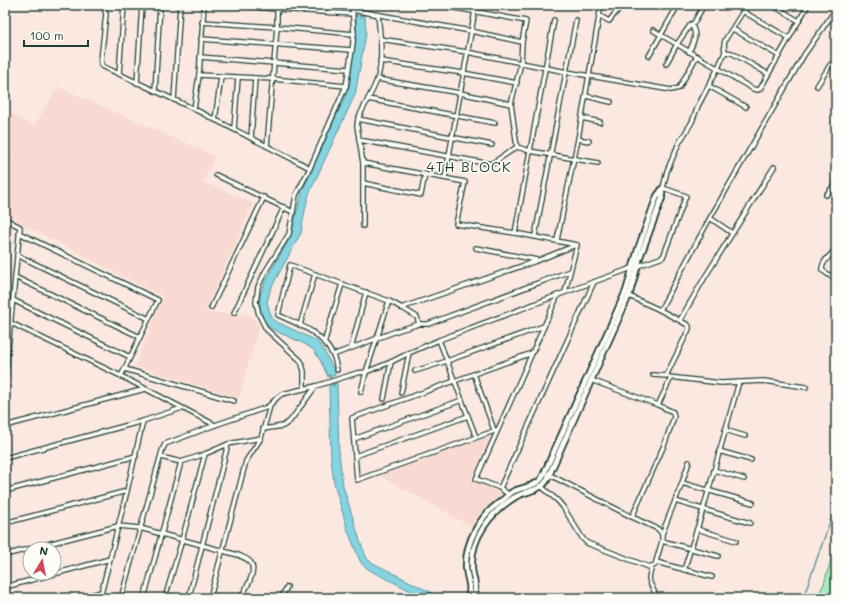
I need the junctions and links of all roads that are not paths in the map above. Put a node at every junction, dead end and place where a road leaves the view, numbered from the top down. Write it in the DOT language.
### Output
graph roads {
  1 [pos="103,5"];
  2 [pos="124,5"];
  3 [pos="142,5"];
  4 [pos="160,5"];
  5 [pos="180,5"];
  6 [pos="204,5"];
  7 [pos="231,5"];
  8 [pos="352,5"];
  9 [pos="476,5"];
  10 [pos="601,5"];
  11 [pos="622,5"];
  12 [pos="678,5"];
  13 [pos="704,5"];
  14 [pos="747,5"];
  15 [pos="772,5"];
  16 [pos="808,5"];
  17 [pos="444,6"];
  18 [pos="277,7"];
  19 [pos="836,9"];
  20 [pos="352,12"];
  21 [pos="474,12"];
  22 [pos="744,12"];
  23 [pos="378,15"];
  24 [pos="600,16"];
  25 [pos="554,20"];
  26 [pos="576,20"];
  27 [pos="799,21"];
  28 [pos="202,22"];
  29 [pos="692,26"];
  30 [pos="277,27"];
  31 [pos="733,29"];
  32 [pos="653,30"];
  33 [pos="471,31"];
  34 [pos="354,34"];
  35 [pos="661,35"];
  36 [pos="380,38"];
  37 [pos="789,38"];
  38 [pos="201,39"];
  39 [pos="522,42"];
  40 [pos="275,44"];
  41 [pos="677,44"];
  42 [pos="352,50"];
  43 [pos="467,52"];
  44 [pos="689,52"];
  45 [pos="725,52"];
  46 [pos="649,56"];
  47 [pos="697,56"];
  48 [pos="779,56"];
  49 [pos="200,57"];
  50 [pos="380,61"];
  51 [pos="274,63"];
  52 [pos="521,63"];
  53 [pos="836,63"];
  54 [pos="666,64"];
  55 [pos="546,68"];
  56 [pos="718,68"];
  57 [pos="348,69"];
  58 [pos="567,72"];
  59 [pos="464,73"];
  60 [pos="119,74"];
  61 [pos="768,74"];
  62 [pos="199,75"];
  63 [pos="221,76"];
  64 [pos="589,76"];
  65 [pos="238,78"];
  66 [pos="255,78"];
  67 [pos="273,79"];
  68 [pos="377,79"];
  69 [pos="137,83"];
  70 [pos="517,83"];
  71 [pos="346,86"];
  72 [pos="709,86"];
  73 [pos="817,86"];
  74 [pos="155,91"];
  75 [pos="460,94"];
  76 [pos="586,96"];
  77 [pos="174,100"];
  78 [pos="368,100"];
  79 [pos="611,102"];
  80 [pos="511,104"];
  81 [pos="746,107"];
  82 [pos="194,109"];
  83 [pos="456,116"];
  84 [pos="582,118"];
  85 [pos="358,119"];
  86 [pos="215,120"];
  87 [pos="600,122"];
  88 [pos="495,123"];
  89 [pos="234,129"];
  90 [pos="452,137"];
  91 [pos="251,138"];
  92 [pos="578,139"];
  93 [pos="359,140"];
  94 [pos="589,141"];
  95 [pos="492,145"];
  96 [pos="267,146"];
  97 [pos="517,147"];
  98 [pos="530,151"];
  99 [pos="551,155"];
  100 [pos="448,156"];
  101 [pos="573,159"];
  102 [pos="363,163"];
  103 [pos="598,163"];
  104 [pos="774,166"];
  105 [pos="310,168"];
  106 [pos="425,174"];
  107 [pos="216,175"];
  108 [pos="445,178"];
  109 [pos="363,183"];
  110 [pos="836,183"];
  111 [pos="663,188"];
  112 [pos="826,195"];
  113 [pos="264,197"];
  114 [pos="284,207"];
  115 [pos="293,212"];
  116 [pos="710,218"];
  117 [pos="5,219"];
  118 [pos="362,226"];
  119 [pos="19,232"];
  120 [pos="515,233"];
  121 [pos="732,233"];
  122 [pos="535,236"];
  123 [pos="556,240"];
  124 [pos="577,245"];
  125 [pos="476,248"];
  126 [pos="836,249"];
  127 [pos="17,254"];
  128 [pos="538,260"];
  129 [pos="638,266"];
  130 [pos="632,268"];
  131 [pos="570,271"];
  132 [pos="836,272"];
  133 [pos="315,274"];
  134 [pos="15,277"];
  135 [pos="832,277"];
  136 [pos="836,280"];
  137 [pos="594,282"];
  138 [pos="342,284"];
  139 [pos="366,292"];
  140 [pos="565,292"];
  141 [pos="558,295"];
  142 [pos="629,296"];
  143 [pos="13,300"];
  144 [pos="389,301"];
  145 [pos="211,308"];
  146 [pos="401,308"];
  147 [pos="660,310"];
  148 [pos="234,313"];
  149 [pos="149,318"];
  150 [pos="680,320"];
  151 [pos="11,323"];
  152 [pos="419,324"];
  153 [pos="300,325"];
  154 [pos="544,326"];
  155 [pos="140,337"];
  156 [pos="377,338"];
  157 [pos="439,340"];
  158 [pos="324,342"];
  159 [pos="351,348"];
  160 [pos="409,353"];
  161 [pos="532,354"];
  162 [pos="334,355"];
  163 [pos="130,357"];
  164 [pos="447,361"];
  165 [pos="391,362"];
  166 [pos="125,369"];
  167 [pos="338,370"];
  168 [pos="415,371"];
  169 [pos="366,372"];
  170 [pos="474,374"];
  171 [pos="653,375"];
  172 [pos="121,376"];
  173 [pos="669,377"];
  174 [pos="5,380"];
  175 [pos="591,380"];
  176 [pos="455,381"];
  177 [pos="738,382"];
  178 [pos="316,386"];
  179 [pos="806,387"];
  180 [pos="304,388"];
  181 [pos="145,389"];
  182 [pos="361,392"];
  183 [pos="401,393"];
  184 [pos="384,399"];
  185 [pos="462,400"];
  186 [pos="234,401"];
  187 [pos="658,405"];
  188 [pos="270,406"];
  189 [pos="182,408"];
  190 [pos="468,416"];
  191 [pos="143,421"];
  192 [pos="215,425"];
  193 [pos="5,426"];
  194 [pos="263,429"];
  195 [pos="496,430"];
  196 [pos="725,430"];
  197 [pos="745,436"];
  198 [pos="476,437"];
  199 [pos="260,438"];
  200 [pos="354,439"];
  201 [pos="228,444"];
  202 [pos="719,451"];
  203 [pos="205,454"];
  204 [pos="136,456"];
  205 [pos="355,456"];
  206 [pos="160,457"];
  207 [pos="5,458"];
  208 [pos="751,460"];
  209 [pos="181,462"];
  210 [pos="690,462"];
  211 [pos="714,470"];
  212 [pos="547,473"];
  213 [pos="744,479"];
  214 [pos="682,483"];
  215 [pos="542,486"];
  216 [pos="500,488"];
  217 [pos="708,490"];
  218 [pos="5,491"];
  219 [pos="127,491"];
  220 [pos="508,494"];
  221 [pos="675,501"];
  222 [pos="753,503"];
  223 [pos="703,510"];
  224 [pos="632,517"];
  225 [pos="5,523"];
  226 [pos="750,523"];
  227 [pos="118,526"];
  228 [pos="140,528"];
  229 [pos="697,529"];
  230 [pos="161,534"];
  231 [pos="662,534"];
  232 [pos="182,540"];
  233 [pos="736,540"];
  234 [pos="662,541"];
  235 [pos="202,545"];
  236 [pos="691,549"];
  237 [pos="223,551"];
  238 [pos="5,555"];
  239 [pos="718,556"];
  240 [pos="110,559"];
  241 [pos="656,562"];
  242 [pos="652,566"];
  243 [pos="684,570"];
  244 [pos="712,577"];
  245 [pos="5,587"];
  246 [pos="287,587"];
  247 [pos="101,592"];
  248 [pos="190,593"];
  249 [pos="80,598"];
  250 [pos="100,598"];
  251 [pos="121,598"];
  252 [pos="144,598"];
  253 [pos="165,598"];
  254 [pos="210,598"];
  255 [pos="240,598"];
  256 [pos="281,598"];
  257 [pos="468,598"];
  258 [pos="473,598"];
  259 [pos="654,598"];
  1 -- 60 [label="street"];
  2 -- 60 [label="street"];
  3 -- 69 [label="street"];
  4 -- 74 [label="street"];
  5 -- 77 [label="street"];
  6 -- 28 [label="street"];
  7 -- 18 [label="street"];
  8 -- 20 [label="street"];
  9 -- 21 [label="street"];
  10 -- 24 [label="street"];
  11 -- 24 [label="street"];
  12 -- 35 [label="street"];
  13 -- 29 [label="street"];
  14 -- 22 [label="street"];
  15 -- 27 [label="street"];
  16 -- 27 [label="street"];
  17 -- 21 [label="street"];
  18 -- 20 [label="street"];
  18 -- 30 [label="street"];
  19 -- 116 [label="street"];
  20 -- 23 [label="street"];
  20 -- 34 [label="street"];
  21 -- 33 [label="street"];
  21 -- 39 [label="street"];
  22 -- 31 [label="street"];
  22 -- 37 [label="street"];
  23 -- 33 [label="street"];
  23 -- 36 [label="street"];
  24 -- 64 [label="street"];
  25 -- 55 [label="street"];
  26 -- 58 [label="street"];
  27 -- 37 [label="street"];
  28 -- 30 [label="street"];
  28 -- 38 [label="street"];
  29 -- 41 [label="street"];
  29 -- 44 [label="street"];
  30 -- 34 [label="street"];
  30 -- 40 [label="street"];
  31 -- 45 [label="street"];
  31 -- 48 [label="street"];
  32 -- 35 [label="street"];
  33 -- 39 [label="street"];
  33 -- 43 [label="street"];
  34 -- 42 [label="street"];
  35 -- 41 [label="street"];
  35 -- 46 [label="street"];
  36 -- 43 [label="street"];
  36 -- 50 [label="street"];
  37 -- 48 [label="street"];
  38 -- 40 [label="street"];
  38 -- 49 [label="street"];
  39 -- 52 [label="street"];
  40 -- 42 [label="street"];
  40 -- 51 [label="street"];
  41 -- 44 [label="street"];
  41 -- 54 [label="street"];
  42 -- 57 [label="street"];
  43 -- 52 [label="street"];
  43 -- 59 [label="street"];
  44 -- 47 [label="street"];
  45 -- 56 [label="street"];
  45 -- 61 [label="street"];
  47 -- 56 [label="street"];
  47 -- 64 [label="street"];
  48 -- 61 [label="street"];
  49 -- 51 [label="street"];
  49 -- 62 [label="street"];
  50 -- 59 [label="street"];
  50 -- 68 [label="street"];
  51 -- 57 [label="street"];
  51 -- 67 [label="street"];
  52 -- 55 [label="street"];
  52 -- 70 [label="street"];
  53 -- 73 [label="street"];
  55 -- 58 [label="street"];
  55 -- 98 [label="street"];
  56 -- 61 [label="street"];
  56 -- 72 [label="street"];
  57 -- 71 [label="street"];
  58 -- 64 [label="street"];
  58 -- 99 [label="street"];
  59 -- 70 [label="street"];
  59 -- 75 [label="street"];
  60 -- 69 [label="street"];
  62 -- 63 [label="street"];
  62 -- 82 [label="street"];
  63 -- 65 [label="street"];
  63 -- 86 [label="street"];
  64 -- 76 [label="street"];
  65 -- 66 [label="street"];
  65 -- 89 [label="street"];
  66 -- 67 [label="street"];
  66 -- 91 [label="street"];
  67 -- 71 [label="street"];
  67 -- 96 [label="street"];
  68 -- 75 [label="street"];
  68 -- 78 [label="street"];
  69 -- 74 [label="street"];
  70 -- 80 [label="street"];
  71 -- 105 [label="street"];
  72 -- 81 [label="street"];
  72 -- 111 [label="street"];
  74 -- 77 [label="street"];
  75 -- 80 [label="street"];
  75 -- 83 [label="street"];
  76 -- 79 [label="street"];
  76 -- 84 [label="street"];
  77 -- 82 [label="street"];
  78 -- 83 [label="street"];
  78 -- 85 [label="street"];
  80 -- 97 [label="street"];
  82 -- 86 [label="street"];
  83 -- 88 [label="street"];
  83 -- 90 [label="street"];
  84 -- 87 [label="street"];
  84 -- 92 [label="street"];
  85 -- 90 [label="street"];
  85 -- 93 [label="street"];
  86 -- 89 [label="street"];
  89 -- 91 [label="street"];
  90 -- 95 [label="street"];
  90 -- 100 [label="street"];
  91 -- 96 [label="street"];
  92 -- 94 [label="street"];
  92 -- 101 [label="street"];
  93 -- 100 [label="street"];
  93 -- 102 [label="street"];
  96 -- 105 [label="street"];
  97 -- 98 [label="street"];
  97 -- 100 [label="street"];
  98 -- 99 [label="street"];
  98 -- 120 [label="street"];
  99 -- 101 [label="street"];
  99 -- 122 [label="street"];
  100 -- 108 [label="street"];
  101 -- 103 [label="street"];
  101 -- 123 [label="street"];
  102 -- 106 [label="street"];
  102 -- 109 [label="street"];
  104 -- 121 [label="street"];
  105 -- 115 [label="street"];
  106 -- 108 [label="street"];
  106 -- 109 [label="street"];
  107 -- 113 [label="street"];
  108 -- 120 [label="street"];
  109 -- 118 [label="street"];
  110 -- 112 [label="street"];
  111 -- 129 [label="street"];
  111 -- 129 [label="street"];
  111 -- 130 [label="street"];
  113 -- 114 [label="street"];
  113 -- 145 [label="street"];
  114 -- 115 [label="street"];
  114 -- 148 [label="street"];
  115 -- 180 [label="street"];
  116 -- 121 [label="street"];
  116 -- 147 [label="street"];
  117 -- 119 [label="street"];
  119 -- 127 [label="street"];
  119 -- 149 [label="street"];
  120 -- 122 [label="street"];
  121 -- 150 [label="street"];
  122 -- 123 [label="street"];
  123 -- 124 [label="street"];
  124 -- 128 [label="street"];
  124 -- 131 [label="street"];
  125 -- 128 [label="street"];
  126 -- 135 [label="street"];
  127 -- 134 [label="street"];
  127 -- 149 [label="street"];
  128 -- 146 [label="street"];
  129 -- 142 [label="street"];
  130 -- 137 [label="street"];
  130 -- 212 [label="street"];
  131 -- 140 [label="street"];
  131 -- 152 [label="street"];
  132 -- 135 [label="street"];
  133 -- 138 [label="street"];
  133 -- 153 [label="street"];
  133 -- 153 [label="street"];
  134 -- 143 [label="street"];
  134 -- 155 [label="street"];
  135 -- 136 [label="street"];
  137 -- 140 [label="street"];
  137 -- 216 [label="street"];
  138 -- 139 [label="street"];
  138 -- 158 [label="street"];
  139 -- 144 [label="street"];
  139 -- 159 [label="street"];
  140 -- 141 [label="street"];
  141 -- 154 [label="street"];
  141 -- 157 [label="street"];
  142 -- 147 [label="street"];
  142 -- 175 [label="street"];
  143 -- 151 [label="street"];
  143 -- 163 [label="street"];
  144 -- 146 [label="street"];
  144 -- 156 [label="street"];
  146 -- 152 [label="street"];
  147 -- 150 [label="street"];
  149 -- 155 [label="street"];
  150 -- 173 [label="street"];
  151 -- 172 [label="street"];
  151 -- 174 [label="street"];
  152 -- 156 [label="street"];
  153 -- 158 [label="street"];
  154 -- 161 [label="street"];
  154 -- 164 [label="street"];
  155 -- 163 [label="street"];
  156 -- 159 [label="street"];
  156 -- 169 [label="street"];
  157 -- 160 [label="street"];
  157 -- 164 [label="street"];
  158 -- 162 [label="street"];
  159 -- 162 [label="street"];
  160 -- 165 [label="street"];
  160 -- 183 [label="street"];
  161 -- 170 [label="street"];
  161 -- 195 [label="street"];
  162 -- 167 [label="street"];
  163 -- 166 [label="street"];
  164 -- 168 [label="street"];
  164 -- 176 [label="street"];
  165 -- 169 [label="street"];
  165 -- 184 [label="street"];
  166 -- 172 [label="street"];
  166 -- 186 [label="street"];
  169 -- 178 [label="street"];
  169 -- 182 [label="street"];
  170 -- 176 [label="street"];
  170 -- 195 [label="street"];
  171 -- 173 [label="street"];
  172 -- 181 [label="street"];
  173 -- 177 [label="street"];
  173 -- 187 [label="street"];
  175 -- 187 [label="street"];
  175 -- 212 [label="street"];
  176 -- 185 [label="street"];
  176 -- 200 [label="street"];
  177 -- 179 [label="street"];
  177 -- 196 [label="street"];
  178 -- 180 [label="street"];
  178 -- 194 [label="street"];
  180 -- 188 [label="street"];
  181 -- 189 [label="street"];
  181 -- 193 [label="street"];
  185 -- 190 [label="street"];
  185 -- 200 [label="street"];
  187 -- 224 [label="street"];
  188 -- 192 [label="street"];
  188 -- 194 [label="street"];
  189 -- 191 [label="street"];
  189 -- 192 [label="street"];
  190 -- 198 [label="street"];
  190 -- 205 [label="street"];
  191 -- 204 [label="street"];
  191 -- 207 [label="street"];
  192 -- 206 [label="street"];
  194 -- 199 [label="street"];
  195 -- 198 [label="street"];
  195 -- 216 [label="street"];
  196 -- 197 [label="street"];
  196 -- 202 [label="street"];
  198 -- 205 [label="street"];
  199 -- 201 [label="street"];
  199 -- 237 [label="street"];
  200 -- 205 [label="street"];
  201 -- 203 [label="street"];
  201 -- 235 [label="street"];
  202 -- 208 [label="street"];
  202 -- 211 [label="street"];
  203 -- 209 [label="street"];
  203 -- 232 [label="street"];
  204 -- 218 [label="street"];
  204 -- 219 [label="street"];
  206 -- 209 [label="street"];
  206 -- 228 [label="street"];
  209 -- 230 [label="street"];
  210 -- 214 [label="street"];
  211 -- 213 [label="street"];
  211 -- 217 [label="street"];
  212 -- 215 [label="street"];
  212 -- 224 [label="street"];
  212 -- 257 [label="street"];
  214 -- 217 [label="street"];
  214 -- 221 [label="street"];
  215 -- 242 [label="street"];
  215 -- 258 [label="street"];
  216 -- 220 [label="street"];
  217 -- 222 [label="street"];
  217 -- 223 [label="street"];
  219 -- 225 [label="street"];
  219 -- 227 [label="street"];
  221 -- 223 [label="street"];
  221 -- 231 [label="street"];
  223 -- 226 [label="street"];
  223 -- 229 [label="street"];
  224 -- 231 [label="street"];
  227 -- 228 [label="street"];
  227 -- 238 [label="street"];
  227 -- 240 [label="street"];
  228 -- 230 [label="street"];
  228 -- 251 [label="street"];
  229 -- 233 [label="street"];
  229 -- 236 [label="street"];
  230 -- 232 [label="street"];
  230 -- 252 [label="street"];
  231 -- 234 [label="street"];
  232 -- 235 [label="street"];
  232 -- 253 [label="street"];
  234 -- 236 [label="street"];
  234 -- 241 [label="street"];
  235 -- 237 [label="street"];
  235 -- 248 [label="street"];
  236 -- 239 [label="street"];
  236 -- 243 [label="street"];
  237 -- 254 [label="street"];
  237 -- 255 [label="street"];
  240 -- 245 [label="street"];
  240 -- 247 [label="street"];
  241 -- 242 [label="street"];
  241 -- 243 [label="street"];
  242 -- 259 [label="street"];
  243 -- 244 [label="street"];
  246 -- 256 [label="street"];
  247 -- 249 [label="street"];
  247 -- 250 [label="street"];
}
